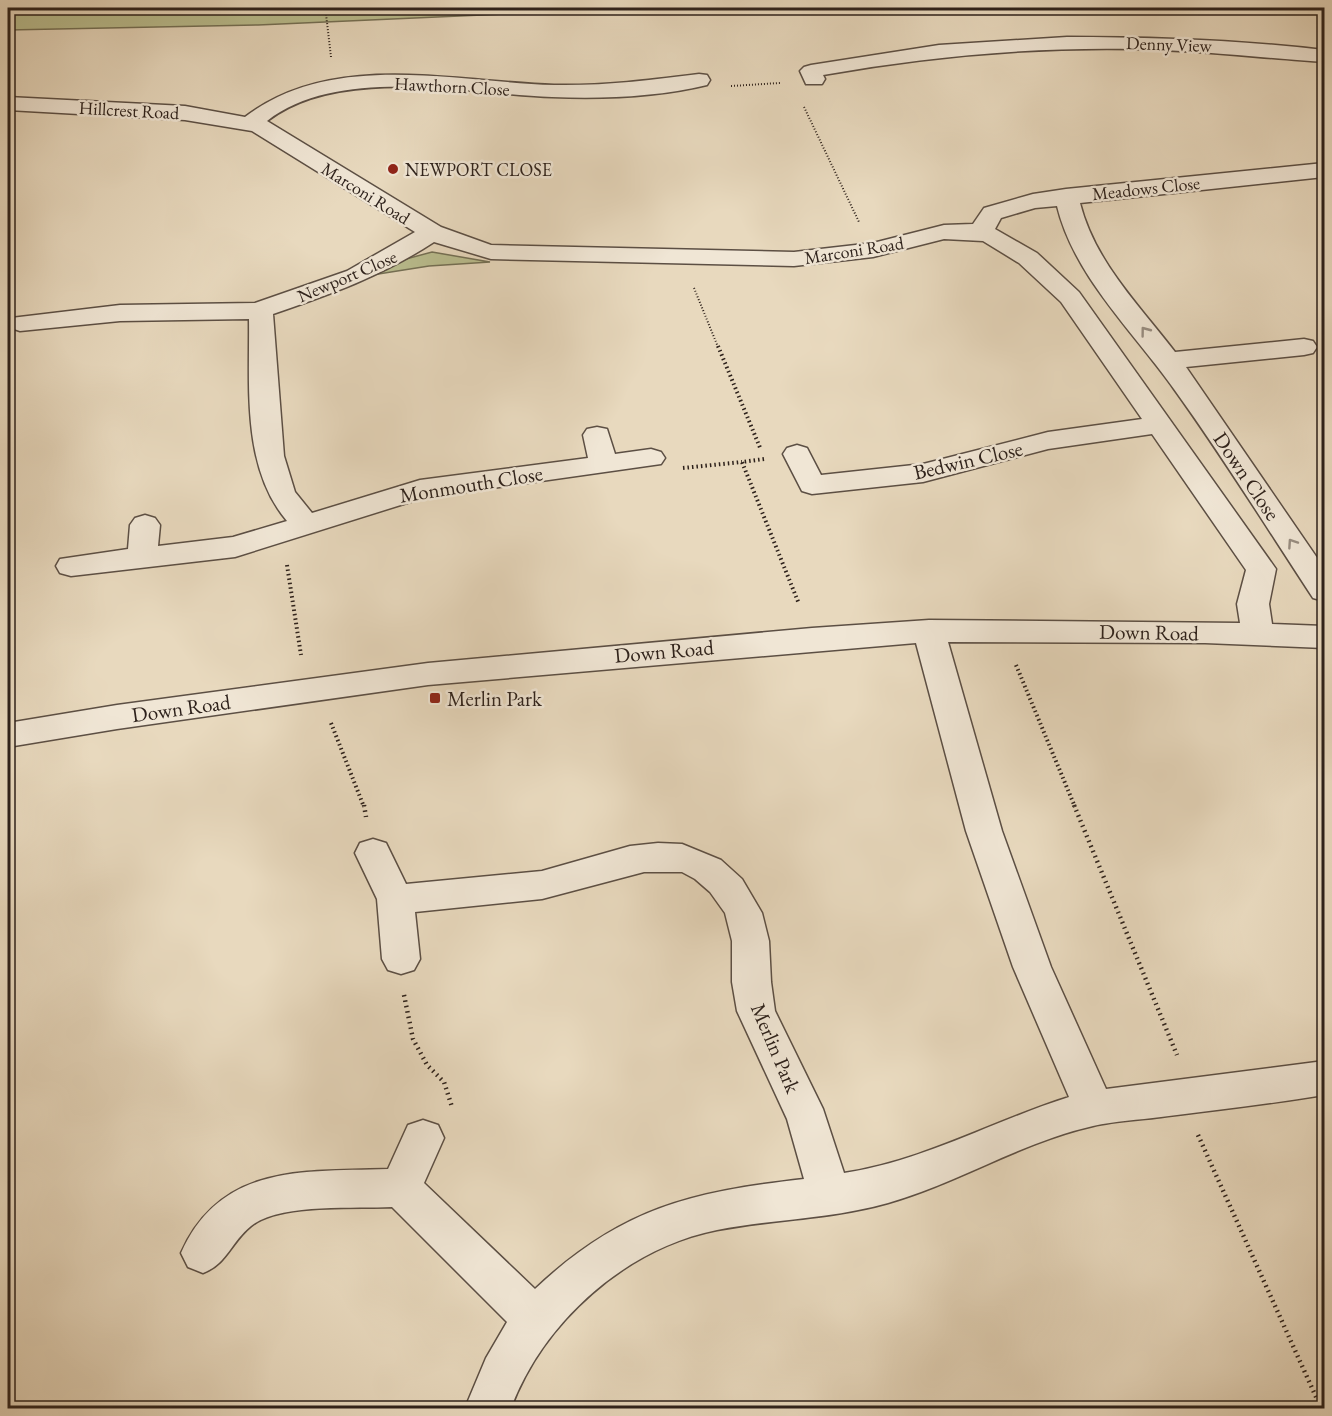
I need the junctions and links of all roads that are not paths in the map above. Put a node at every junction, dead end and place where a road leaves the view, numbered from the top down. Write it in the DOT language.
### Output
graph roads {
  1 [pos="1324,56"];
  2 [pos="814,79"];
  3 [pos="699,80"];
  4 [pos="8,103"];
  5 [pos="250,124"];
  6 [pos="1324,170"];
  7 [pos="1066,196"];
  8 [pos="432,232"];
  9 [pos="981,232"];
  10 [pos="258,311"];
  11 [pos="20,323"];
  12 [pos="1304,347"];
  13 [pos="1169,361"];
  14 [pos="1158,425"];
  15 [pos="597,435"];
  16 [pos="797,454"];
  17 [pos="651,458"];
  18 [pos="603,464"];
  19 [pos="145,525"];
  20 [pos="294,530"];
  21 [pos="142,558"];
  22 [pos="71,566"];
  23 [pos="1324,591"];
  24 [pos="929,631"];
  25 [pos="1258,634"];
  26 [pos="1324,637"];
  27 [pos="8,735"];
  28 [pos="373,853"];
  29 [pos="395,898"];
  30 [pos="401,959"];
  31 [pos="1324,1078"];
  32 [pos="1094,1108"];
  33 [pos="423,1138"];
  34 [pos="401,1188"];
  35 [pos="829,1196"];
  36 [pos="203,1253"];
  37 [pos="536,1320"];
  38 [pos="488,1408"];
  1 -- 2 [label="street, Denny View"];
  3 -- 5 [label="street, Hawthorn Close"];
  4 -- 5 [label="street, Hillcrest Road"];
  5 -- 8 [label="street, Marconi Road"];
  6 -- 7 [label="street, Meadows Close"];
  7 -- 9 [label="street, Meadows Close"];
  13 -- 7 [label="street, Down Close, one-way"];
  8 -- 9 [label="street, Marconi Road"];
  8 -- 10 [label="street, Newport Close"];
  9 -- 14 [label="street, Marconi Road"];
  10 -- 11 [label="street, Newport Close"];
  10 -- 20 [label="street"];
  12 -- 13 [label="street"];
  23 -- 13 [label="street, Down Close, one-way"];
  14 -- 16 [label="street, Bedwin Close"];
  14 -- 25 [label="street, Marconi Road"];
  15 -- 18 [label="street"];
  17 -- 18 [label="street, Monmouth Close"];
  18 -- 20 [label="street, Monmouth Close"];
  19 -- 21 [label="street"];
  20 -- 21 [label="street, Monmouth Close"];
  21 -- 22 [label="street, Monmouth Close"];
  24 -- 25 [label="street, Down Road"];
  24 -- 27 [label="street, Down Road"];
  24 -- 32 [label="street"];
  25 -- 26 [label="street, Down Road"];
  28 -- 29 [label="street"];
  29 -- 30 [label="street"];
  29 -- 35 [label="street, Merlin Park"];
  31 -- 32 [label="street"];
  32 -- 35 [label="street"];
  33 -- 34 [label="street"];
  34 -- 36 [label="street"];
  34 -- 37 [label="street"];
  35 -- 37 [label="street"];
  37 -- 38 [label="street"];
}
